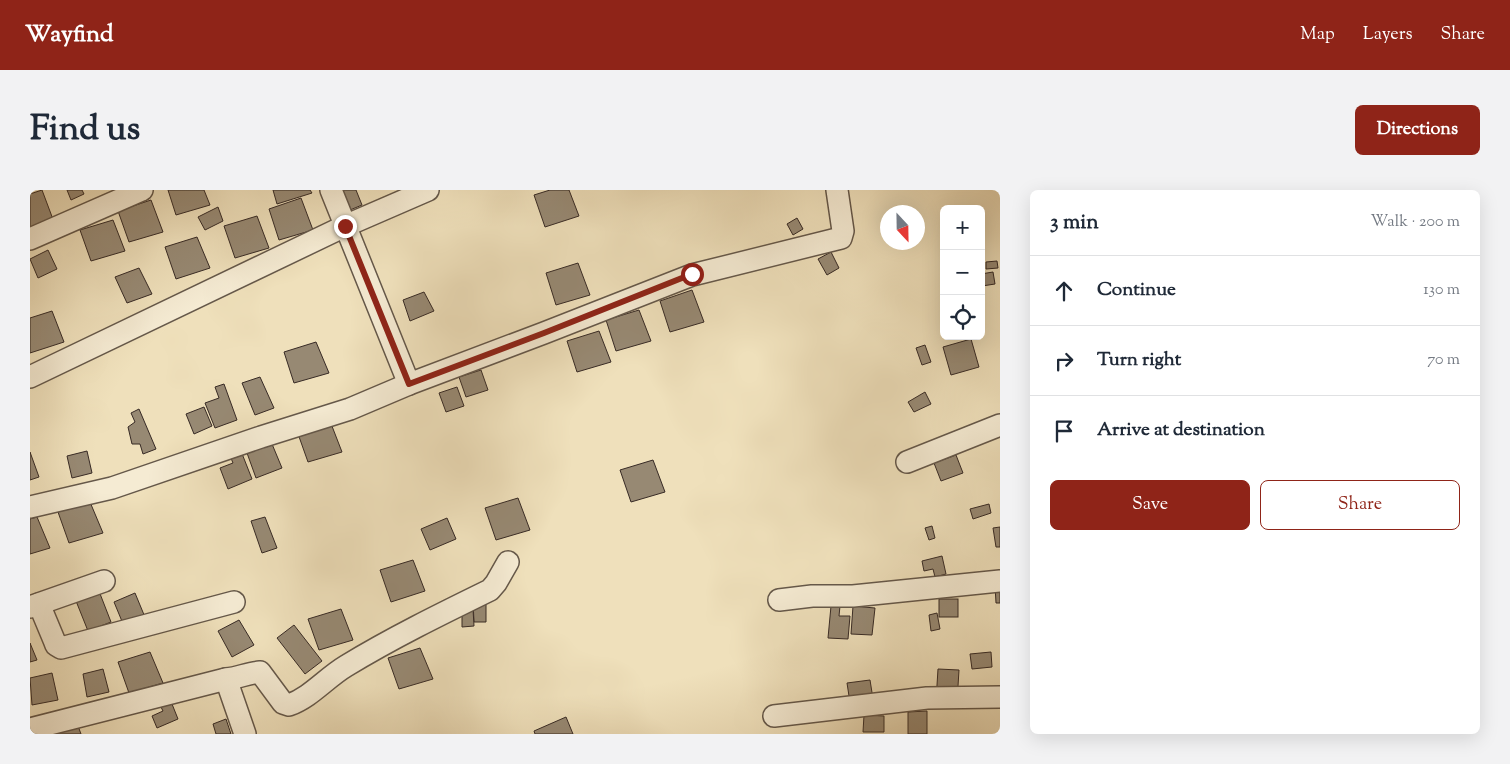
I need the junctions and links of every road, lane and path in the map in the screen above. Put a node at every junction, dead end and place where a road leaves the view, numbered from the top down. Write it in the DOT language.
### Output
graph roads {
  1 [pos="142,190"];
  2 [pos="331,190"];
  3 [pos="428,190"];
  4 [pos="837,190"];
  5 [pos="345,226"];
  6 [pos="30,238"];
  7 [pos="30,377"];
  8 [pos="409,384"];
  9 [pos="1000,425"];
  10 [pos="907,462"];
  11 [pos="30,507"];
  12 [pos="508,562"];
  13 [pos="104,581"];
  14 [pos="1000,581"];
  15 [pos="779,600"];
  16 [pos="234,602"];
  17 [pos="34,605"];
  18 [pos="226,679"];
  19 [pos="1000,697"];
  20 [pos="774,716"];
  21 [pos="30,729"];
  22 [pos="245,734"];
  1 -- 6 [label="street"];
  2 -- 5 [label="street"];
  3 -- 5 [label="street"];
  4 -- 8 [label="street"];
  5 -- 7 [label="street"];
  5 -- 8 [label="street"];
  8 -- 11 [label="street"];
  9 -- 10 [label="street"];
  12 -- 18 [label="street"];
  13 -- 17 [label="street"];
  14 -- 15 [label="street"];
  16 -- 17 [label="street"];
  18 -- 21 [label="street"];
  18 -- 22 [label="street"];
  19 -- 20 [label="street"];
}
